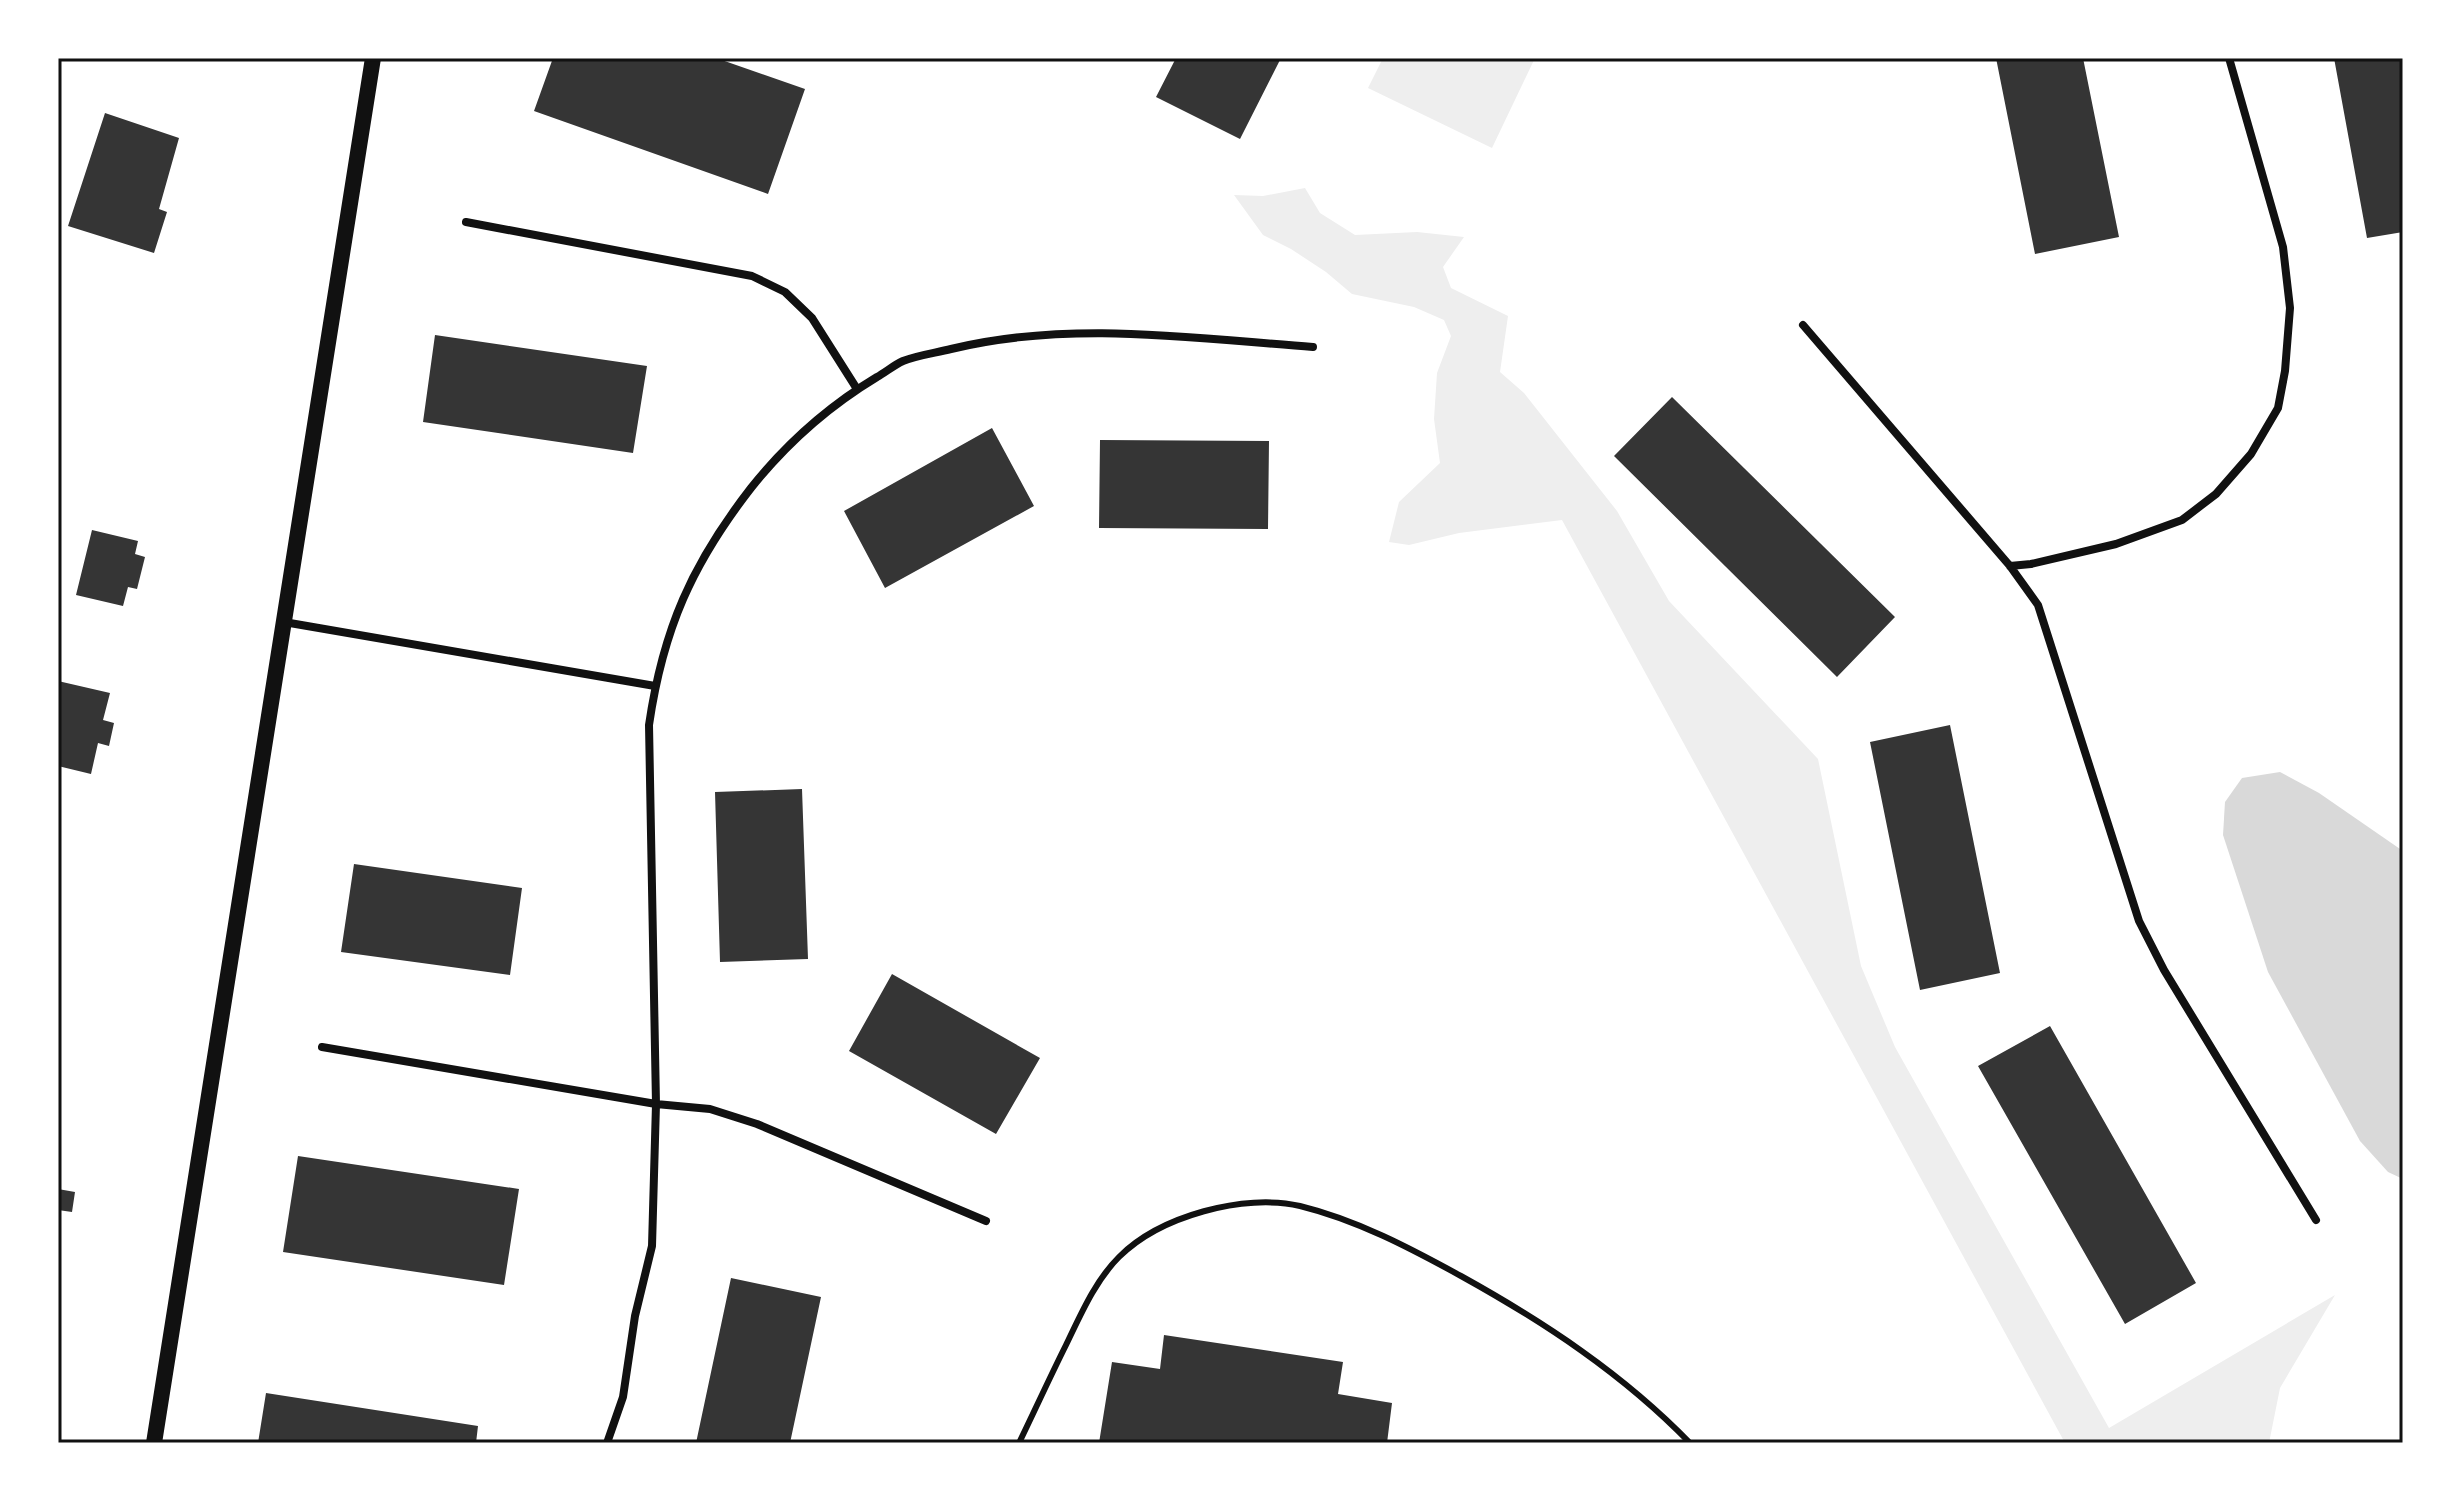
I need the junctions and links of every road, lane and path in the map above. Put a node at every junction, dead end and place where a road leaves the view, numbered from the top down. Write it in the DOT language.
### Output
graph roads {
  1 [pos="373,58"];
  2 [pos="2229,58"];
  3 [pos="466,222"];
  4 [pos="1803,325"];
  5 [pos="1313,347"];
  6 [pos="857,389"];
  7 [pos="2010,566"];
  8 [pos="284,622"];
  9 [pos="655,686"];
  10 [pos="322,1047"];
  11 [pos="656,1104"];
  12 [pos="2316,1220"];
  13 [pos="986,1221"];
  14 [pos="154,1443"];
  15 [pos="607,1443"];
  16 [pos="1019,1443"];
  17 [pos="1690,1443"];
  1 -- 8 [label="main road"];
  2 -- 7 [label="street"];
  3 -- 6 [label="street"];
  4 -- 7 [label="street"];
  5 -- 6 [label="street"];
  6 -- 9 [label="street"];
  7 -- 12 [label="street"];
  8 -- 9 [label="street"];
  8 -- 14 [label="main road"];
  9 -- 11 [label="street"];
  10 -- 11 [label="street"];
  11 -- 13 [label="street"];
  11 -- 15 [label="street"];
  16 -- 17 [label="lane"];
}
